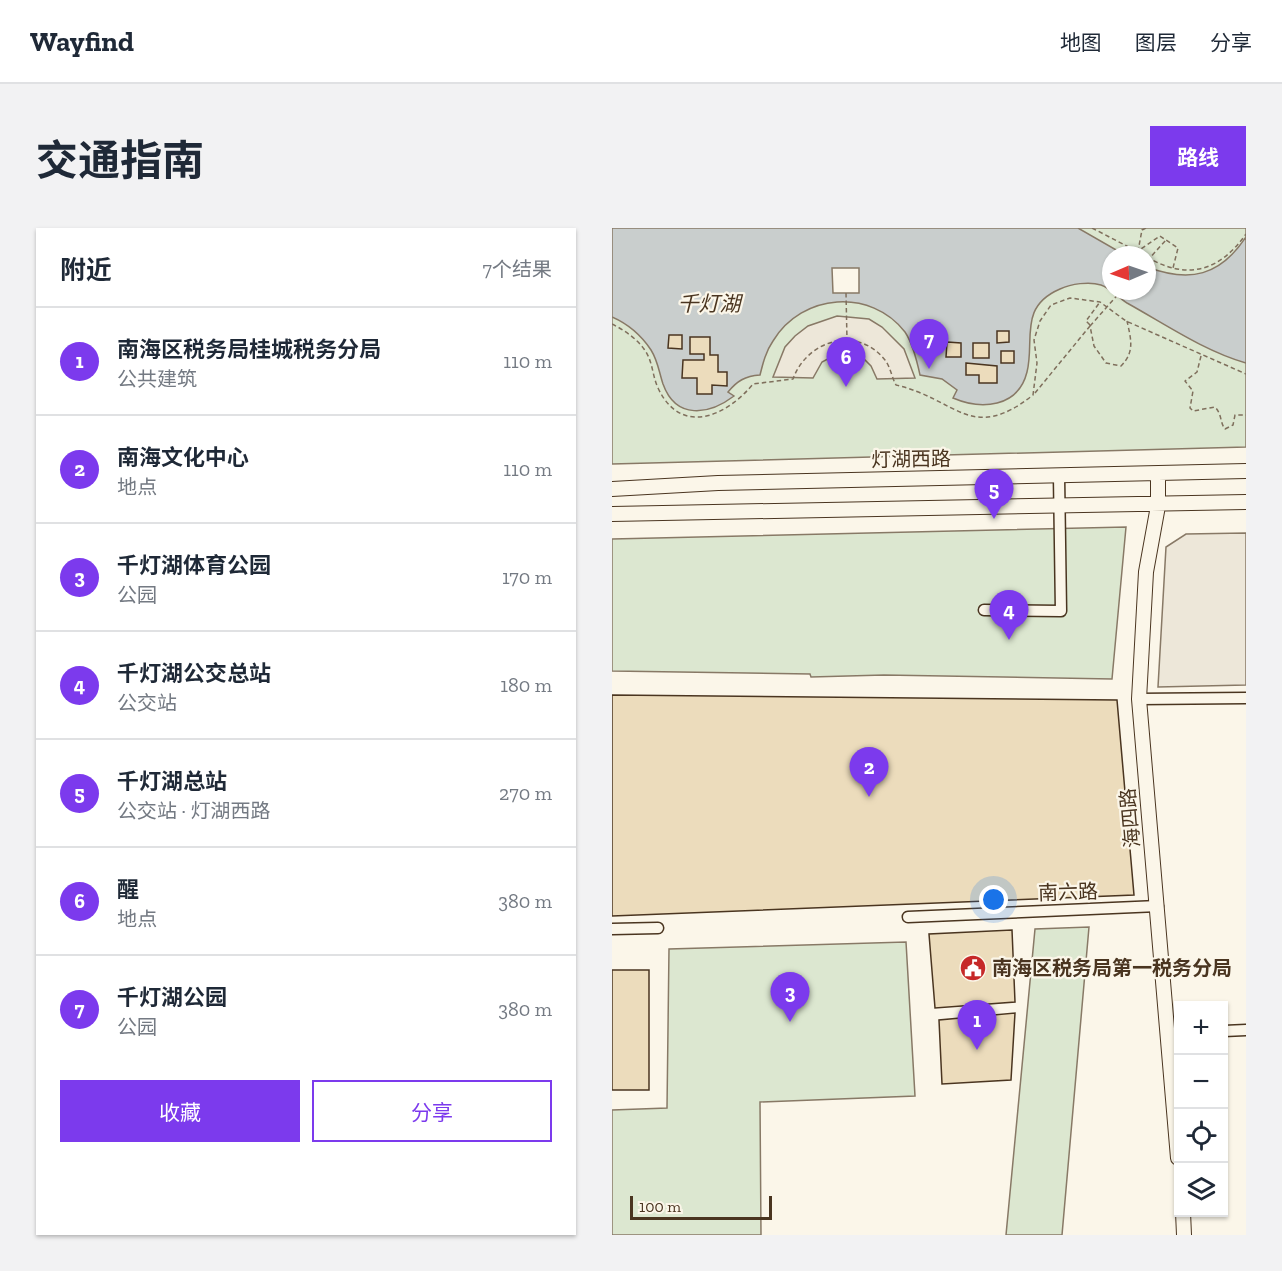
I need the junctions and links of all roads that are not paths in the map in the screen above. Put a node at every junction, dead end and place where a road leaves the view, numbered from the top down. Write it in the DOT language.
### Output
graph roads {
  1 [pos="1246,471"];
  2 [pos="1158,474"];
  3 [pos="1059,476"];
  4 [pos="612,489"];
  5 [pos="1246,502"];
  6 [pos="1158,506"];
  7 [pos="1060,507"];
  8 [pos="612,514"];
  9 [pos="984,610"];
  10 [pos="1246,698"];
  11 [pos="1139,699"];
  12 [pos="1158,906"];
  13 [pos="908,917"];
  14 [pos="658,928"];
  15 [pos="612,929"];
  16 [pos="1246,1030"];
  17 [pos="1228,1031"];
  18 [pos="1174,1035"];
  19 [pos="1175,1055"];
  20 [pos="1177,1109"];
  21 [pos="1182,1217"];
  22 [pos="1184,1235"];
  1 -- 2 [label="main road, 灯湖西路"];
  2 -- 3 [label="main road, 灯湖西路"];
  2 -- 6 [label="main road, 海四路"];
  3 -- 4 [label="main road, 灯湖西路"];
  3 -- 7 [label="street"];
  5 -- 6 [label="main road"];
  6 -- 7 [label="main road"];
  6 -- 11 [label="main road, 海四路"];
  7 -- 8 [label="main road"];
  7 -- 9 [label="street"];
  10 -- 11 [label="street"];
  11 -- 12 [label="main road, 海四路"];
  12 -- 13 [label="street, 南六路"];
  12 -- 18 [label="main road, 海四路"];
  14 -- 15 [label="street"];
  16 -- 17 [label="street"];
  19 -- 20 [label="main road, 海四路"];
  21 -- 22 [label="main road"];
}
